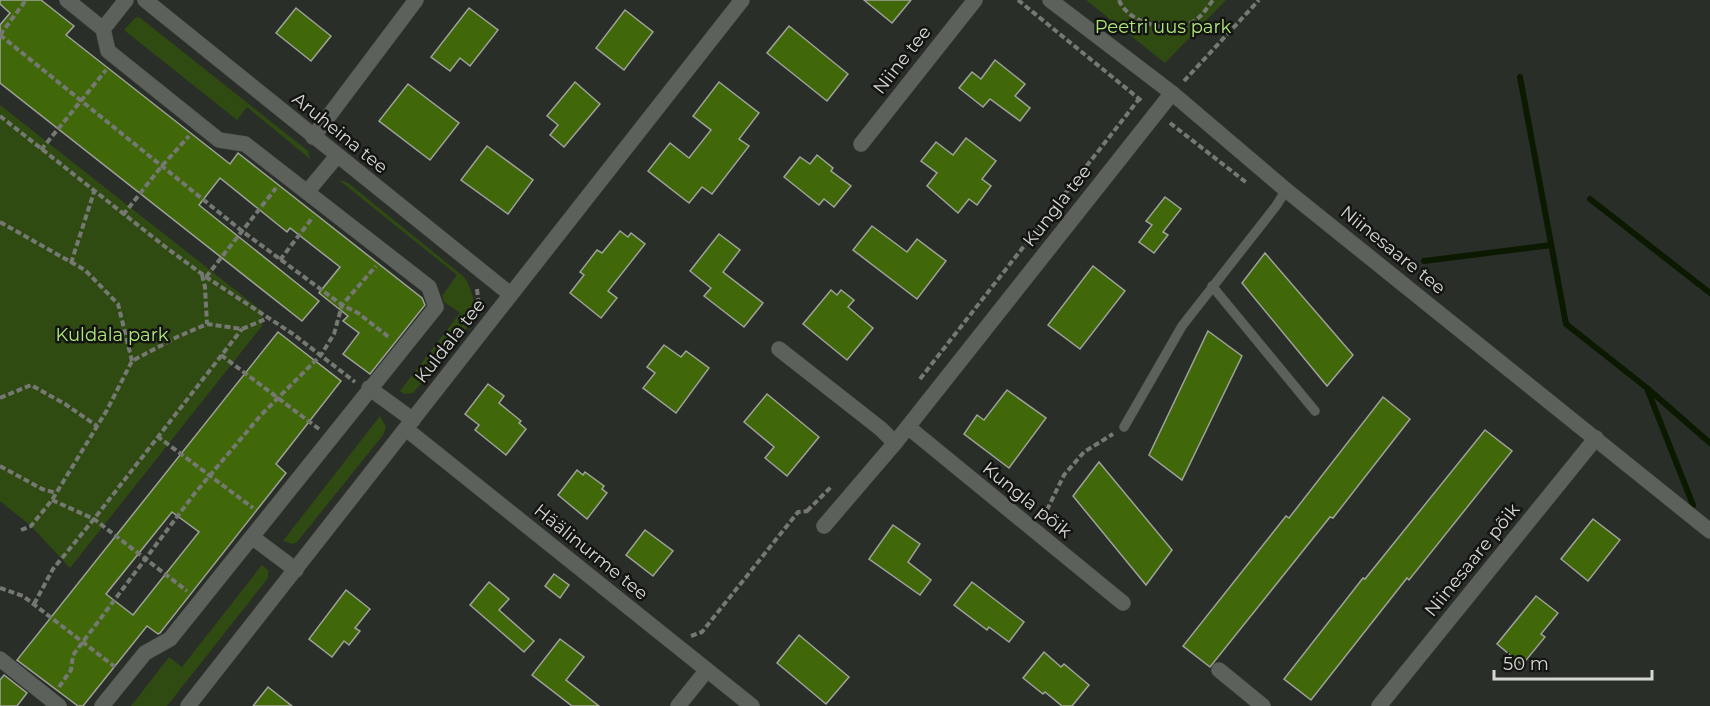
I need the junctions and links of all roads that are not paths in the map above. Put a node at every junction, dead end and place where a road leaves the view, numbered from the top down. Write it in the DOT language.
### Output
graph roads {
  1 [pos="67,0"];
  2 [pos="126,0"];
  3 [pos="145,0"];
  4 [pos="416,0"];
  5 [pos="742,0"];
  6 [pos="975,0"];
  7 [pos="1050,0"];
  8 [pos="103,29"];
  9 [pos="1172,93"];
  10 [pos="313,137"];
  11 [pos="861,144"];
  12 [pos="337,156"];
  13 [pos="1286,190"];
  14 [pos="307,192"];
  15 [pos="1212,286"];
  16 [pos="510,294"];
  17 [pos="779,349"];
  18 [pos="369,388"];
  19 [pos="1315,411"];
  20 [pos="410,424"];
  21 [pos="908,427"];
  22 [pos="1124,427"];
  23 [pos="1596,438"];
  24 [pos="895,443"];
  25 [pos="824,526"];
  26 [pos="1710,531"];
  27 [pos="252,537"];
  28 [pos="296,570"];
  29 [pos="1123,603"];
  30 [pos="0,659"];
  31 [pos="706,670"];
  32 [pos="1219,670"];
  33 [pos="55,703"];
  34 [pos="102,706"];
  35 [pos="188,706"];
  36 [pos="678,706"];
  37 [pos="752,706"];
  38 [pos="1263,706"];
  39 [pos="1379,706"];
  1 -- 8 [label="street"];
  2 -- 8 [label="street"];
  3 -- 10 [label="street, Aruheina tee"];
  4 -- 10 [label="street"];
  5 -- 16 [label="street, Kuldala tee"];
  6 -- 11 [label="street, Niine tee"];
  7 -- 9 [label="street, Niinesaare tee"];
  8 -- 14 [label="street"];
  9 -- 13 [label="street, Niinesaare tee"];
  9 -- 21 [label="street, Kungla tee"];
  10 -- 12 [label="street, Aruheina tee"];
  12 -- 14 [label="street"];
  12 -- 16 [label="street, Aruheina tee"];
  13 -- 15 [label="lane"];
  13 -- 23 [label="street, Niinesaare tee"];
  14 -- 18 [label="street"];
  15 -- 19 [label="lane"];
  15 -- 22 [label="lane"];
  16 -- 20 [label="street, Kuldala tee"];
  17 -- 24 [label="street"];
  18 -- 20 [label="street, Häälinurme tee"];
  18 -- 27 [label="street"];
  20 -- 28 [label="street, Kuldala tee"];
  20 -- 31 [label="street, Häälinurme tee"];
  21 -- 24 [label="street, Kungla tee"];
  21 -- 29 [label="street, Kungla põik"];
  23 -- 26 [label="street, Niinesaare tee"];
  23 -- 39 [label="street, Niinesaare põik"];
  24 -- 25 [label="street, Kungla tee"];
  27 -- 28 [label="street"];
  27 -- 34 [label="street"];
  28 -- 35 [label="street, Kuldala tee"];
  30 -- 33 [label="street"];
  31 -- 36 [label="street"];
  31 -- 37 [label="street, Häälinurme tee"];
  32 -- 38 [label="street"];
}
